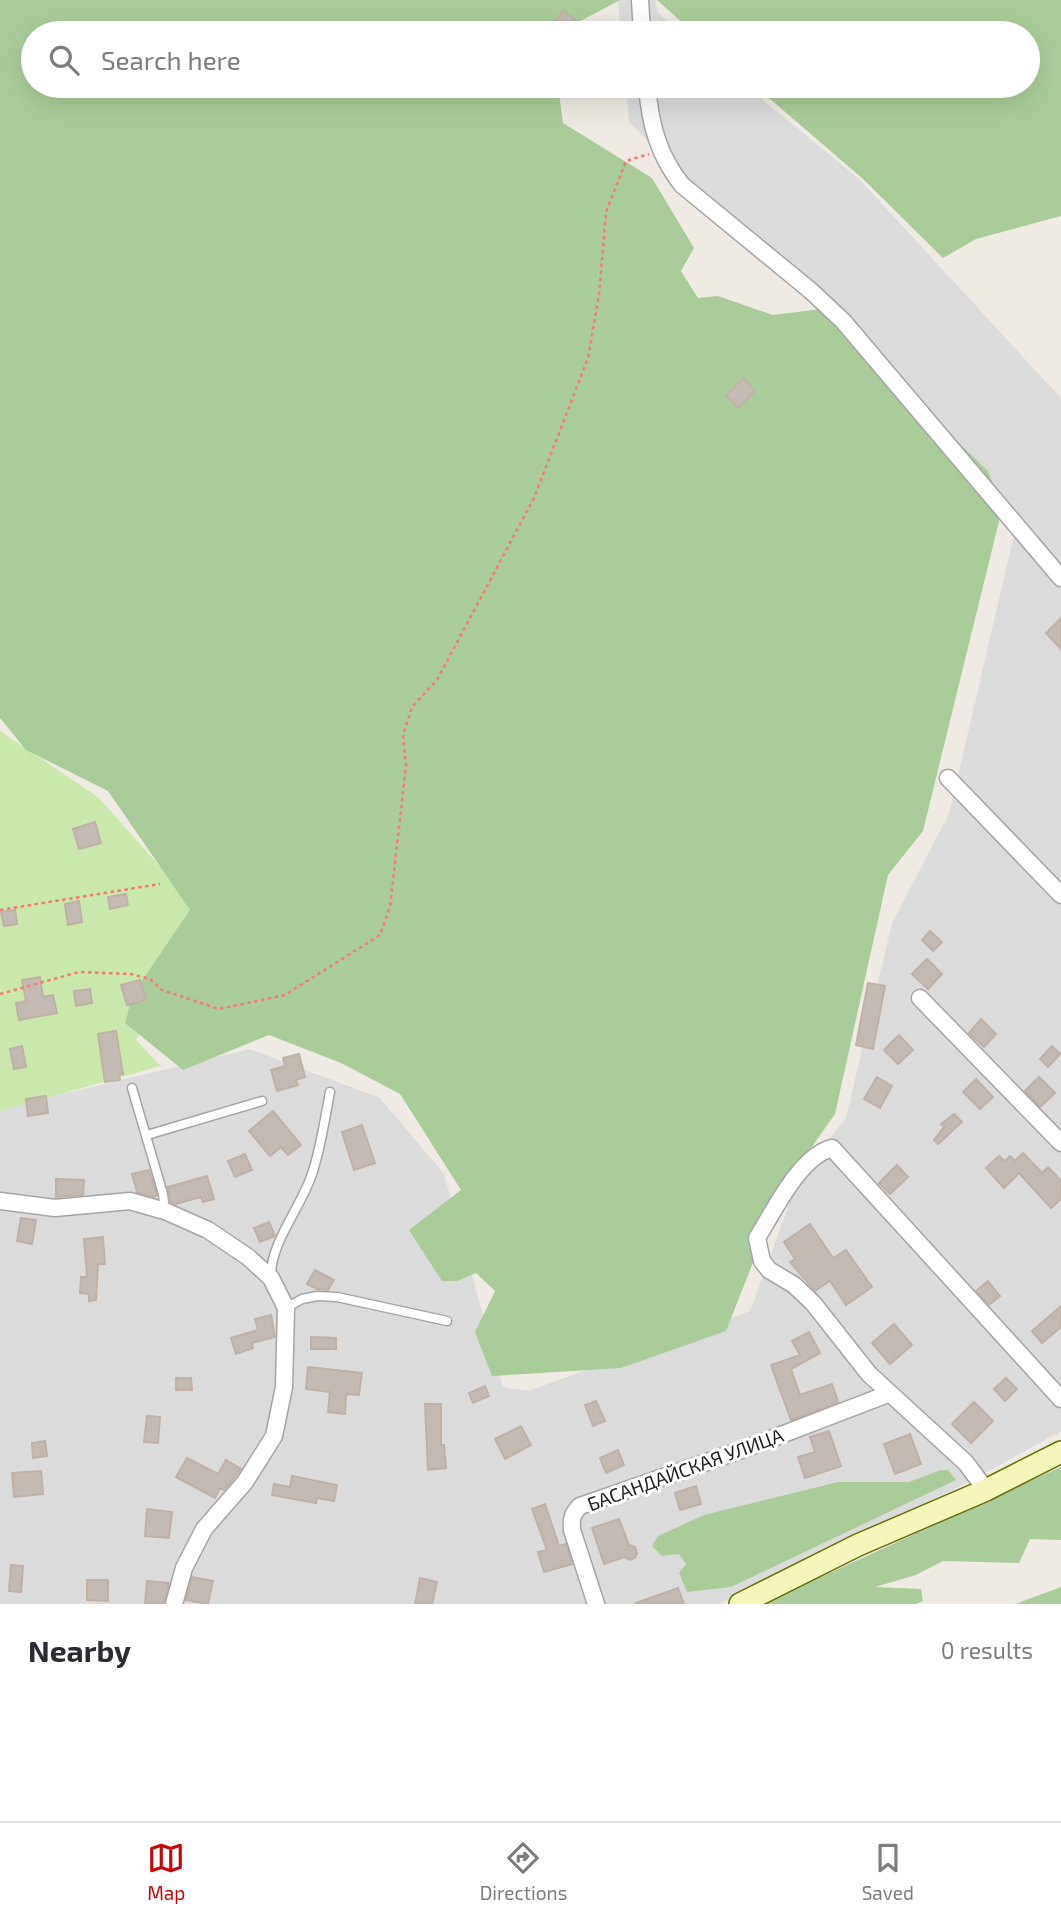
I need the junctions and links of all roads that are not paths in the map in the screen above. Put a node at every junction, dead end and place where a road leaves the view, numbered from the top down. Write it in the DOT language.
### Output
graph roads {
  1 [pos="640,0"];
  2 [pos="641,21"];
  3 [pos="648,98"];
  4 [pos="1061,578"];
  5 [pos="948,778"];
  6 [pos="1061,895"];
  7 [pos="920,998"];
  8 [pos="132,1088"];
  9 [pos="330,1092"];
  10 [pos="262,1101"];
  11 [pos="147,1135"];
  12 [pos="1061,1143"];
  13 [pos="0,1200"];
  14 [pos="165,1211"];
  15 [pos="271,1278"];
  16 [pos="286,1308"];
  17 [pos="447,1321"];
  18 [pos="888,1394"];
  19 [pos="1061,1399"];
  20 [pos="1061,1452"];
  21 [pos="986,1490"];
  22 [pos="174,1604"];
  23 [pos="596,1604"];
  24 [pos="740,1604"];
  1 -- 2 [label="street"];
  3 -- 4 [label="street"];
  5 -- 6 [label="street"];
  7 -- 12 [label="street"];
  8 -- 11 [label="lane"];
  9 -- 15 [label="lane"];
  10 -- 11 [label="lane"];
  11 -- 14 [label="lane"];
  13 -- 14 [label="street"];
  14 -- 15 [label="street"];
  15 -- 16 [label="street"];
  16 -- 17 [label="lane"];
  16 -- 22 [label="street"];
  18 -- 19 [label="street"];
  18 -- 21 [label="street"];
  18 -- 23 [label="street, БАСАНДАЙСКАЯ УЛИЦА"];
  20 -- 21 [label="street"];
  21 -- 24 [label="street"];
}
